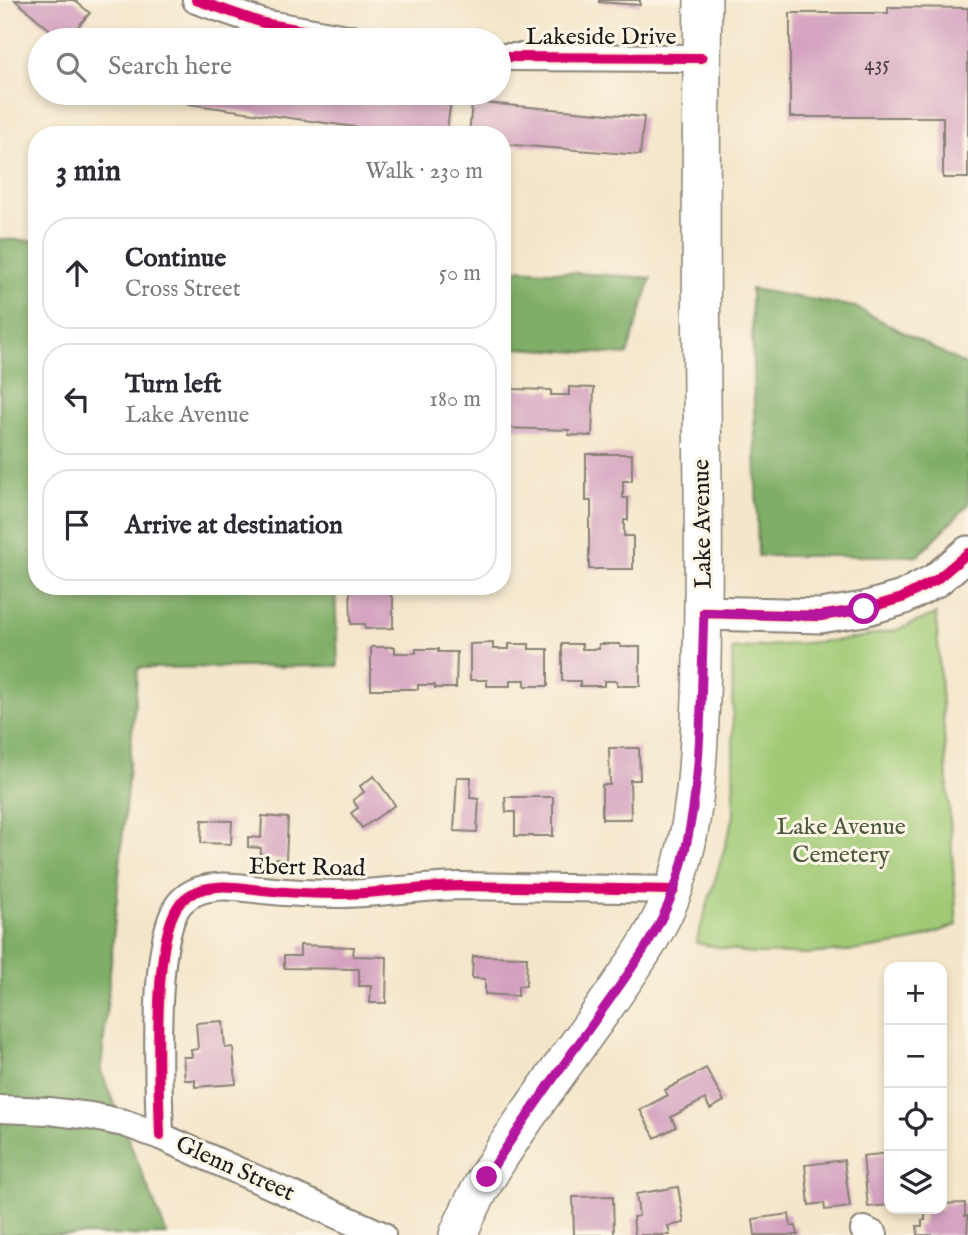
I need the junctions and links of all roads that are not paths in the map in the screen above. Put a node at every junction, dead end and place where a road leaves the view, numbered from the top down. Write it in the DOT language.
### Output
graph roads {
  1 [pos="196,0"];
  2 [pos="703,0"];
  3 [pos="291,28"];
  4 [pos="511,57"];
  5 [pos="702,58"];
  6 [pos="968,553"];
  7 [pos="704,613"];
  8 [pos="674,890"];
  9 [pos="0,1109"];
  10 [pos="160,1136"];
  11 [pos="383,1235"];
  12 [pos="458,1235"];
  1 -- 3 [label="street"];
  2 -- 5 [label="main road, Lake Avenue"];
  4 -- 5 [label="street, Lakeside Drive"];
  5 -- 7 [label="main road, Lake Avenue"];
  6 -- 7 [label="street"];
  7 -- 8 [label="main road, Lake Avenue"];
  8 -- 10 [label="street, Ebert Road"];
  8 -- 12 [label="main road, Lake Avenue"];
  9 -- 10 [label="street, Glenn Street"];
  10 -- 11 [label="street, Glenn Street"];
}
